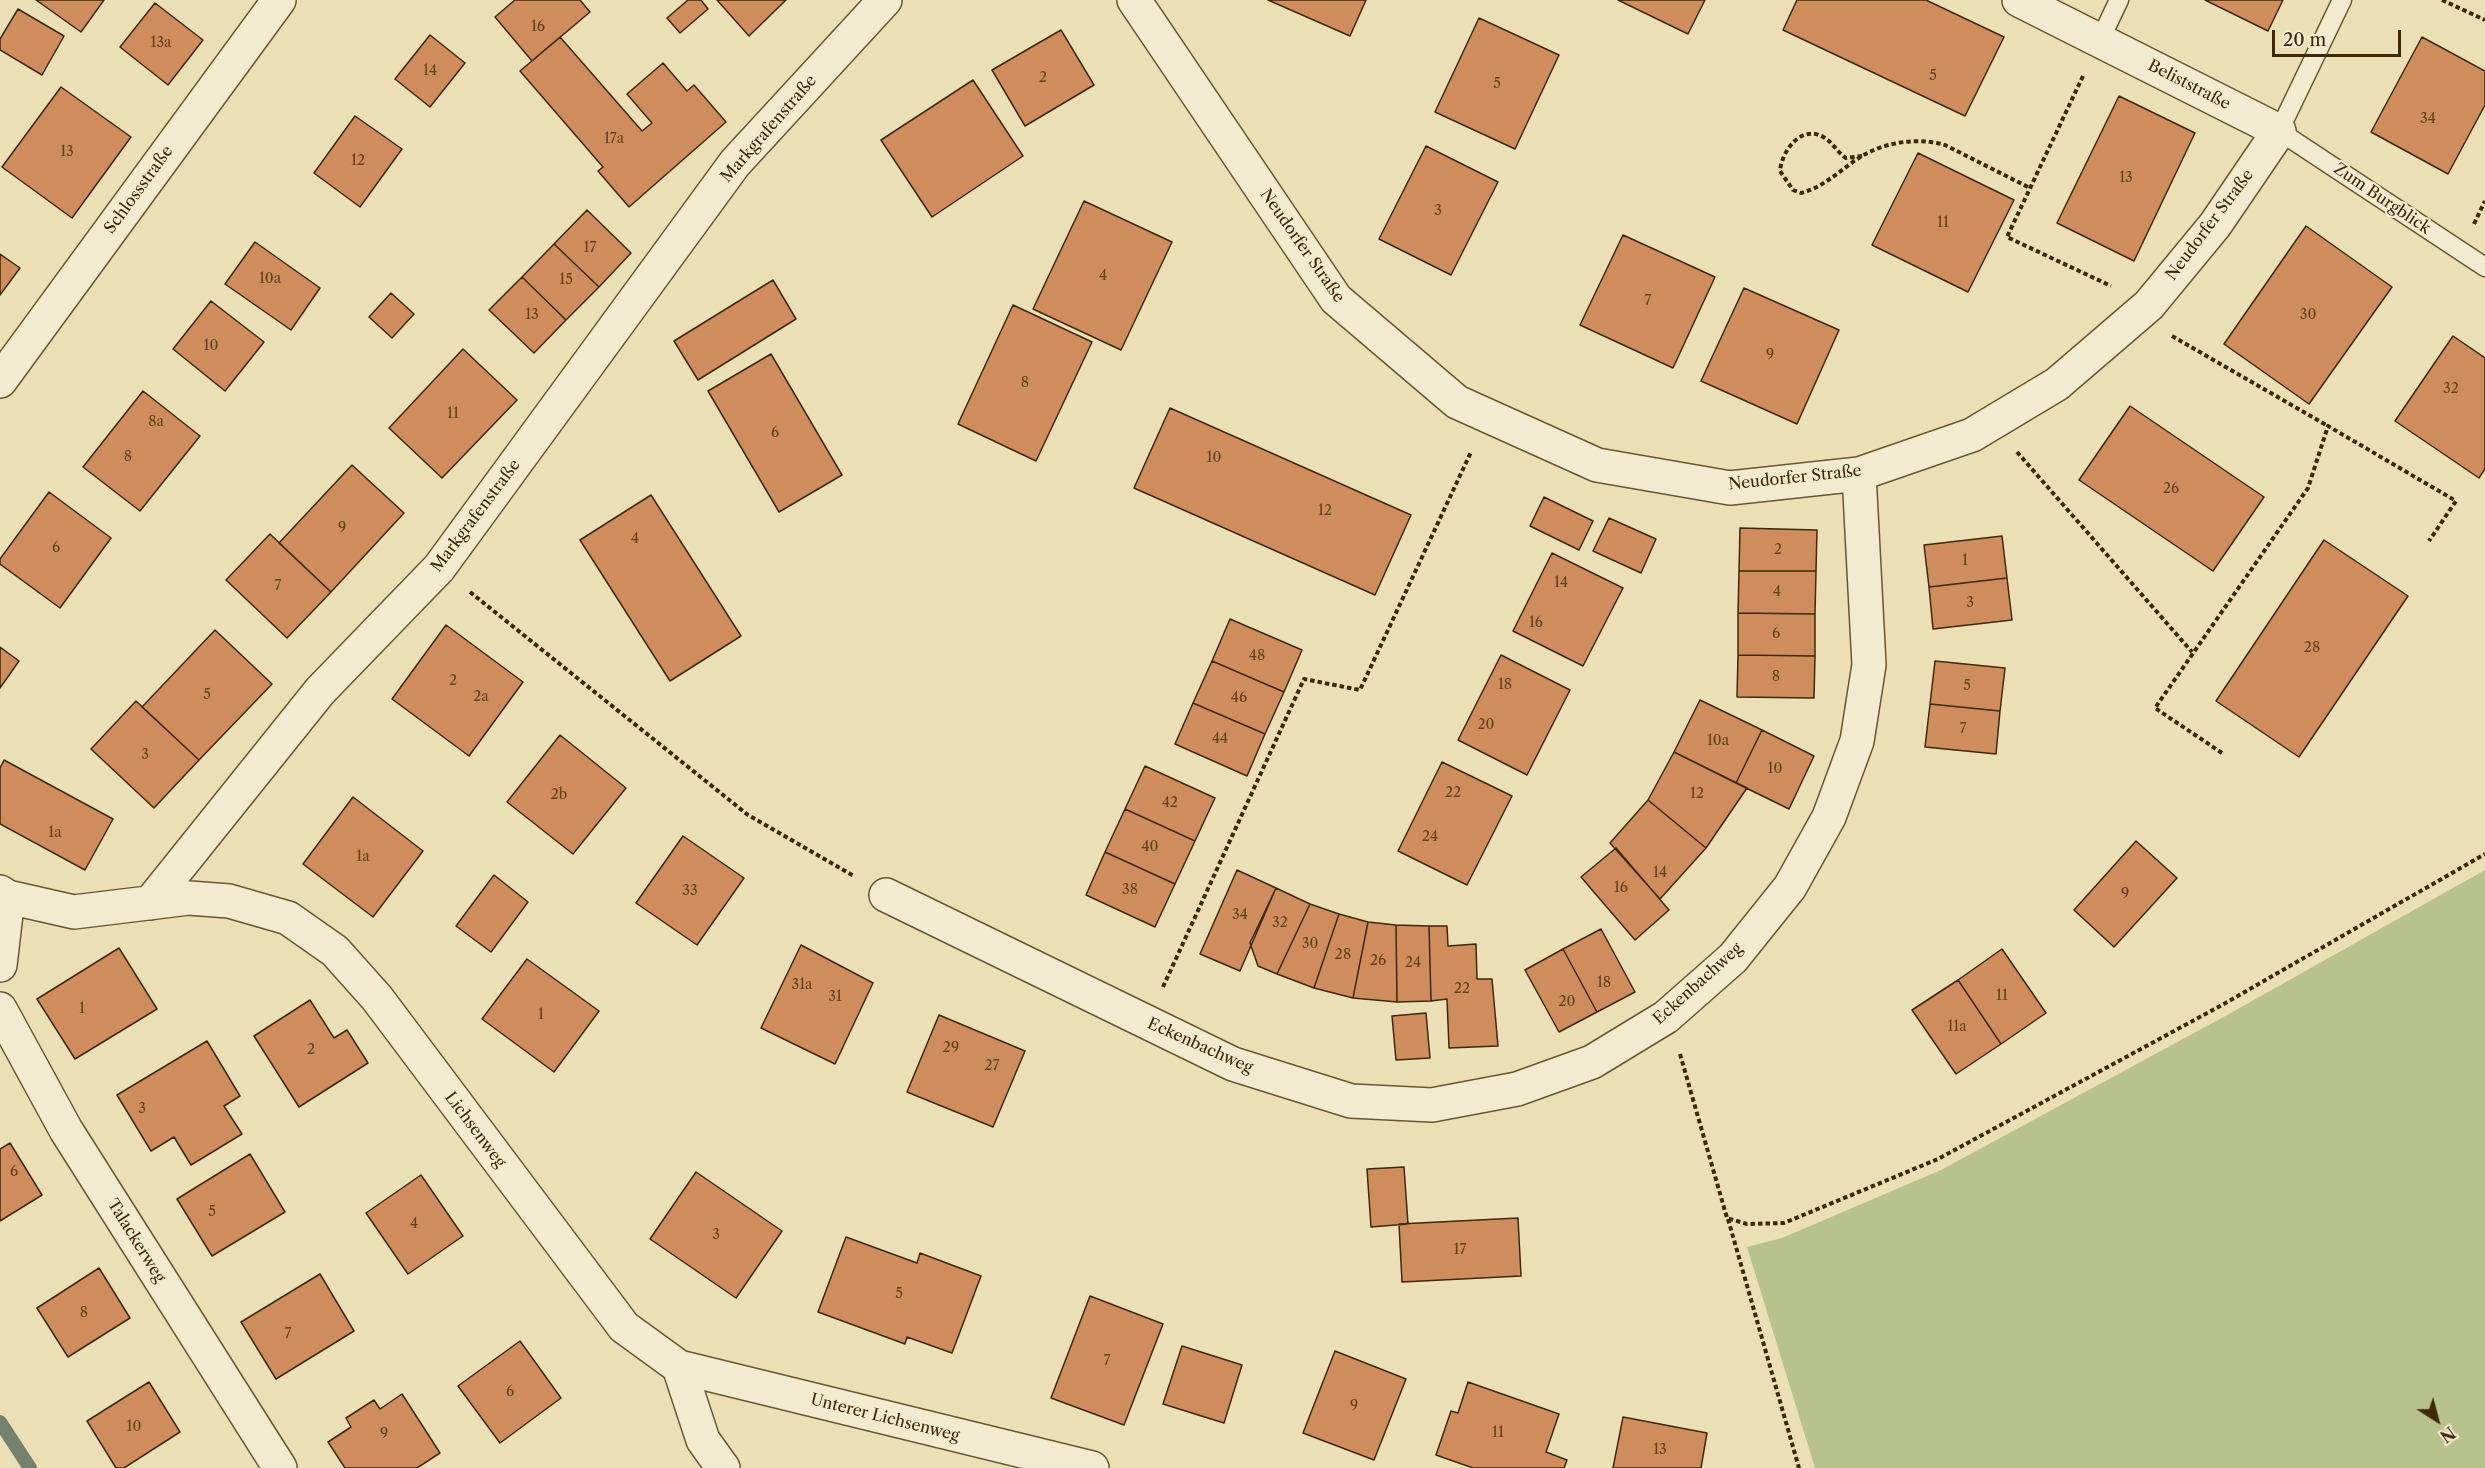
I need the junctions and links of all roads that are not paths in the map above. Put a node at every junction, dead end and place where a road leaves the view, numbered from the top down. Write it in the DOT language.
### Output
graph roads {
  1 [pos="279,0"];
  2 [pos="885,0"];
  3 [pos="1134,0"];
  4 [pos="2019,0"];
  5 [pos="2119,0"];
  6 [pos="2342,0"];
  7 [pos="2100,40"];
  8 [pos="2279,131"];
  9 [pos="2485,267"];
  10 [pos="0,381"];
  11 [pos="1859,474"];
  12 [pos="4,895"];
  13 [pos="886,895"];
  14 [pos="150,903"];
  15 [pos="0,965"];
  16 [pos="0,1009"];
  17 [pos="679,1367"];
  18 [pos="280,1468"];
  19 [pos="723,1468"];
  20 [pos="1092,1468"];
  1 -- 10 [label="street, Schlossstraße"];
  2 -- 14 [label="street, Markgrafenstraße"];
  3 -- 11 [label="street, Neudorfer Straße"];
  4 -- 7 [label="street, Beliststraße"];
  5 -- 7 [label="lane"];
  6 -- 8 [label="lane, Neudorfer Straße"];
  7 -- 8 [label="street, Beliststraße"];
  8 -- 9 [label="lane, Zum Burgblick"];
  8 -- 11 [label="street, Neudorfer Straße"];
  11 -- 13 [label="street, Eckenbachweg"];
  12 -- 14 [label="street"];
  12 -- 15 [label="street"];
  14 -- 17 [label="street, Lichsenweg"];
  16 -- 18 [label="street, Talackerweg"];
  17 -- 19 [label="street"];
  17 -- 20 [label="street, Unterer Lichsenweg"];
}
